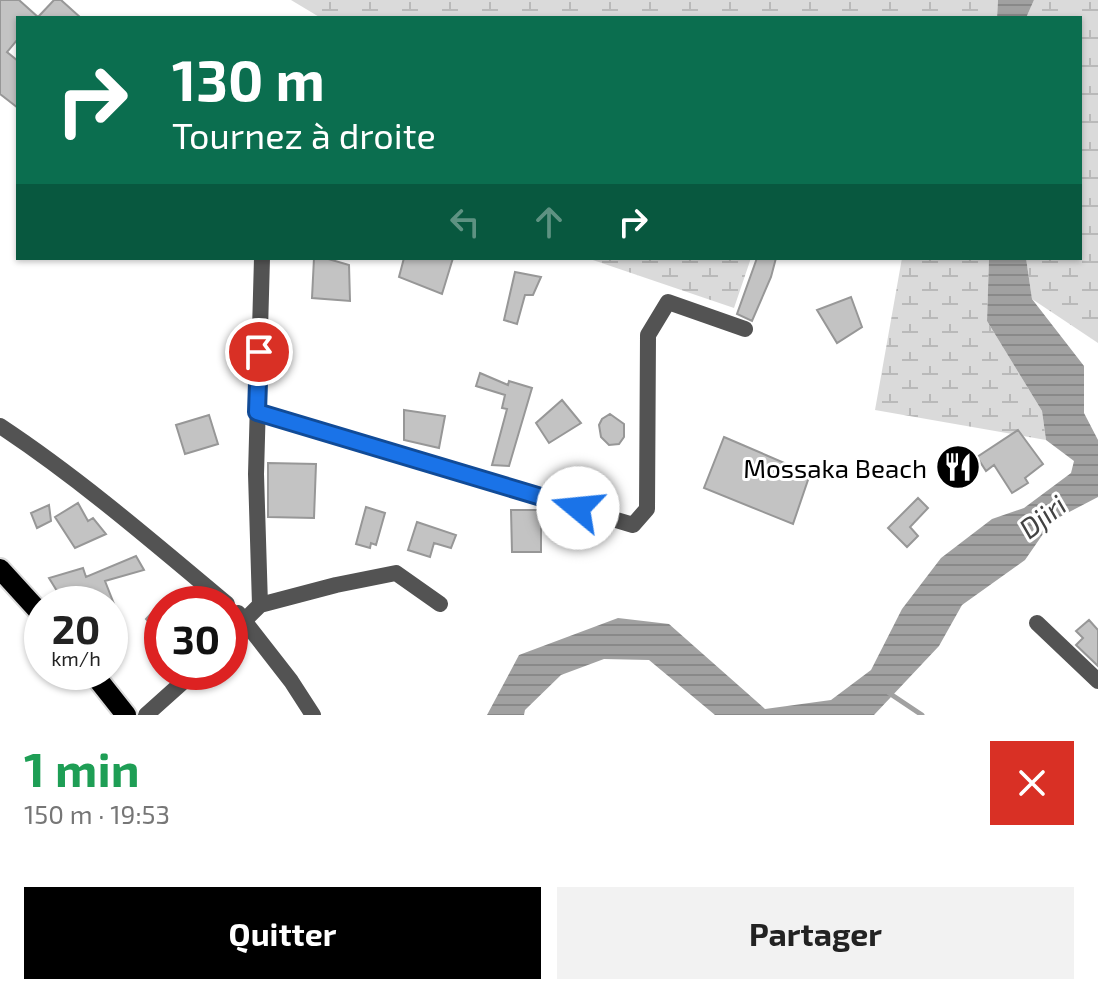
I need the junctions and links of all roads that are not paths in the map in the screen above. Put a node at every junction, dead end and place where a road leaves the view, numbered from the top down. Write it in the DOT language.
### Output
graph roads {
  1 [pos="262,260"];
  2 [pos="745,329"];
  3 [pos="257,412"];
  4 [pos="0,426"];
  5 [pos="0,569"];
  6 [pos="205,586"];
  7 [pos="24,595"];
  8 [pos="440,604"];
  9 [pos="260,605"];
  10 [pos="248,616"];
  11 [pos="248,623"];
  12 [pos="1037,623"];
  13 [pos="1098,681"];
  14 [pos="106,690"];
  15 [pos="174,690"];
  16 [pos="126,715"];
  17 [pos="146,715"];
  18 [pos="313,715"];
  1 -- 3 [label="street"];
  2 -- 3 [label="street"];
  3 -- 9 [label="street"];
  4 -- 6 [label="street"];
  5 -- 7 [label="main road"];
  8 -- 9 [label="street"];
  9 -- 10 [label="street"];
  11 -- 18 [label="street"];
  12 -- 13 [label="street"];
  14 -- 16 [label="main road"];
  15 -- 17 [label="street"];
}
